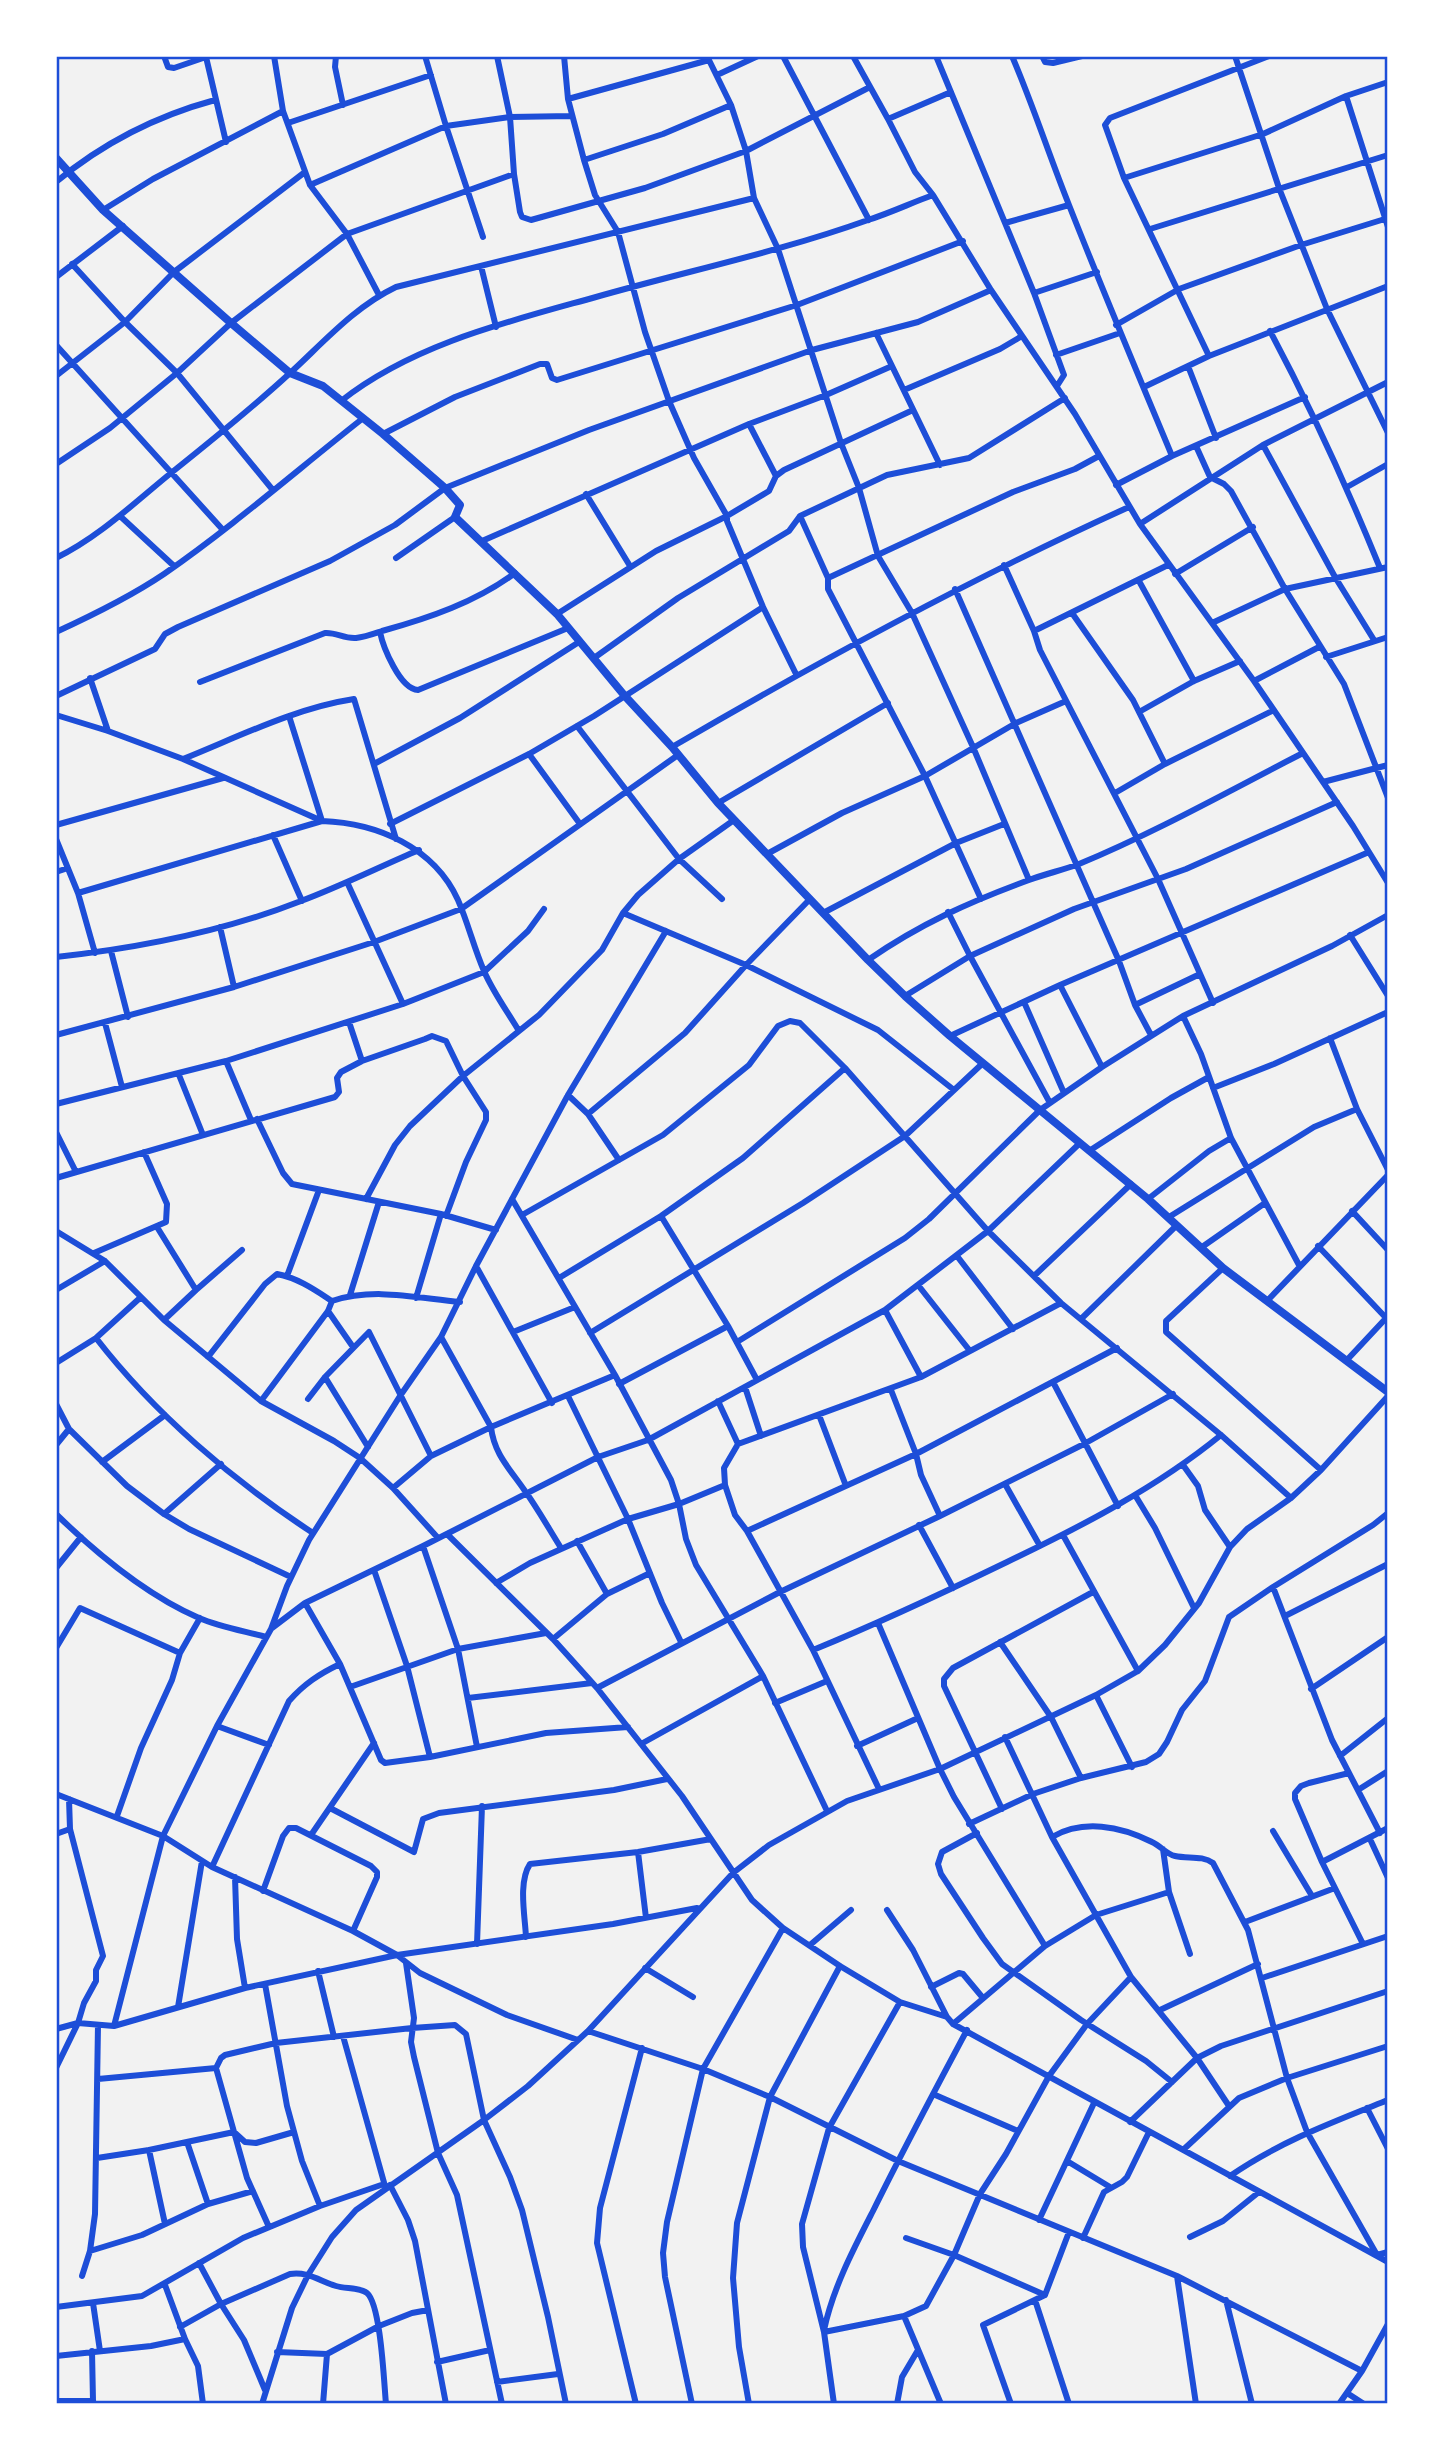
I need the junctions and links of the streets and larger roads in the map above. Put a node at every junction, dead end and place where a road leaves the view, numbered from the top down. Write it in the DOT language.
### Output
graph roads {
  1 [pos="164,56"];
  2 [pos="274,56"];
  3 [pos="336,56"];
  4 [pos="425,56"];
  5 [pos="497,56"];
  6 [pos="564,56"];
  7 [pos="758,56"];
  8 [pos="783,56"];
  9 [pos="853,56"];
  10 [pos="936,56"];
  11 [pos="1012,56"];
  12 [pos="1042,56"];
  13 [pos="1082,56"];
  14 [pos="1236,56"];
  15 [pos="1269,56"];
  16 [pos="207,57"];
  17 [pos="708,58"];
  18 [pos="1239,69"];
  19 [pos="431,75"];
  20 [pos="717,75"];
  21 [pos="1388,82"];
  22 [pos="870,86"];
  23 [pos="951,92"];
  24 [pos="1346,96"];
  25 [pos="568,99"];
  26 [pos="215,100"];
  27 [pos="343,105"];
  28 [pos="731,105"];
  29 [pos="283,111"];
  30 [pos="814,115"];
  31 [pos="572,116"];
  32 [pos="510,117"];
  33 [pos="888,119"];
  34 [pos="288,123"];
  35 [pos="446,126"];
  36 [pos="1263,134"];
  37 [pos="226,142"];
  38 [pos="746,151"];
  39 [pos="1388,155"];
  40 [pos="56,158"];
  41 [pos="584,160"];
  42 [pos="1367,162"];
  43 [pos="69,172"];
  44 [pos="304,172"];
  45 [pos="514,174"];
  46 [pos="1124,178"];
  47 [pos="56,182"];
  48 [pos="310,185"];
  49 [pos="1279,188"];
  50 [pos="467,192"];
  51 [pos="933,195"];
  52 [pos="754,198"];
  53 [pos="598,201"];
  54 [pos="1069,205"];
  55 [pos="103,210"];
  56 [pos="869,220"];
  57 [pos="1387,221"];
  58 [pos="1004,223"];
  59 [pos="122,226"];
  60 [pos="1150,229"];
  61 [pos="618,232"];
  62 [pos="347,234"];
  63 [pos="483,237"];
  64 [pos="963,241"];
  65 [pos="1301,245"];
  66 [pos="778,248"];
  67 [pos="72,264"];
  68 [pos="481,266"];
  69 [pos="174,272"];
  70 [pos="1097,272"];
  71 [pos="56,277"];
  72 [pos="633,286"];
  73 [pos="1388,286"];
  74 [pos="1179,289"];
  75 [pos="990,290"];
  76 [pos="1034,293"];
  77 [pos="379,295"];
  78 [pos="797,305"];
  79 [pos="1327,309"];
  80 [pos="125,322"];
  81 [pos="231,323"];
  82 [pos="1116,325"];
  83 [pos="496,327"];
  84 [pos="1269,331"];
  85 [pos="876,333"];
  86 [pos="1120,333"];
  87 [pos="1022,336"];
  88 [pos="56,345"];
  89 [pos="812,350"];
  90 [pos="651,352"];
  91 [pos="1056,355"];
  92 [pos="1209,356"];
  93 [pos="71,364"];
  94 [pos="892,366"];
  95 [pos="1188,366"];
  96 [pos="177,373"];
  97 [pos="290,373"];
  98 [pos="56,376"];
  99 [pos="1388,382"];
  100 [pos="1057,386"];
  101 [pos="1144,387"];
  102 [pos="904,390"];
  103 [pos="1368,392"];
  104 [pos="826,395"];
  105 [pos="1305,397"];
  106 [pos="1065,398"];
  107 [pos="341,401"];
  108 [pos="669,401"];
  109 [pos="914,410"];
  110 [pos="123,417"];
  111 [pos="362,419"];
  112 [pos="1314,420"];
  113 [pos="749,424"];
  114 [pos="225,431"];
  115 [pos="1388,433"];
  116 [pos="383,434"];
  117 [pos="1216,438"];
  118 [pos="841,443"];
  119 [pos="1263,445"];
  120 [pos="1196,446"];
  121 [pos="692,450"];
  122 [pos="1099,456"];
  123 [pos="1171,456"];
  124 [pos="56,464"];
  125 [pos="1388,464"];
  126 [pos="940,465"];
  127 [pos="172,472"];
  128 [pos="776,476"];
  129 [pos="1210,477"];
  130 [pos="1116,485"];
  131 [pos="1347,487"];
  132 [pos="445,488"];
  133 [pos="859,488"];
  134 [pos="272,489"];
  135 [pos="586,494"];
  136 [pos="1129,507"];
  137 [pos="120,516"];
  138 [pos="727,516"];
  139 [pos="800,516"];
  140 [pos="455,517"];
  141 [pos="1140,524"];
  142 [pos="1253,527"];
  143 [pos="223,530"];
  144 [pos="482,541"];
  145 [pos="878,556"];
  146 [pos="56,558"];
  147 [pos="396,558"];
  148 [pos="744,559"];
  149 [pos="1004,565"];
  150 [pos="1168,565"];
  151 [pos="174,566"];
  152 [pos="630,566"];
  153 [pos="1384,567"];
  154 [pos="515,573"];
  155 [pos="1175,574"];
  156 [pos="1335,577"];
  157 [pos="828,578"];
  158 [pos="1139,581"];
  159 [pos="955,589"];
  160 [pos="1285,589"];
  161 [pos="763,607"];
  162 [pos="912,613"];
  163 [pos="1072,613"];
  164 [pos="557,614"];
  165 [pos="1212,624"];
  166 [pos="568,628"];
  167 [pos="1034,631"];
  168 [pos="56,632"];
  169 [pos="380,632"];
  170 [pos="1388,637"];
  171 [pos="1374,640"];
  172 [pos="857,641"];
  173 [pos="579,642"];
  174 [pos="1319,647"];
  175 [pos="1326,657"];
  176 [pos="594,658"];
  177 [pos="1240,662"];
  178 [pos="796,674"];
  179 [pos="90,678"];
  180 [pos="1194,681"];
  181 [pos="1254,681"];
  182 [pos="200,682"];
  183 [pos="624,695"];
  184 [pos="56,696"];
  185 [pos="1066,701"];
  186 [pos="888,703"];
  187 [pos="1274,710"];
  188 [pos="1139,712"];
  189 [pos="56,715"];
  190 [pos="289,716"];
  191 [pos="1016,723"];
  192 [pos="577,726"];
  193 [pos="108,731"];
  194 [pos="672,747"];
  195 [pos="973,747"];
  196 [pos="1303,753"];
  197 [pos="529,754"];
  198 [pos="678,755"];
  199 [pos="183,759"];
  200 [pos="374,764"];
  201 [pos="1165,764"];
  202 [pos="1388,765"];
  203 [pos="1378,768"];
  204 [pos="925,776"];
  205 [pos="223,778"];
  206 [pos="1323,782"];
  207 [pos="628,792"];
  208 [pos="1115,793"];
  209 [pos="1388,798"];
  210 [pos="1337,802"];
  211 [pos="718,803"];
  212 [pos="734,820"];
  213 [pos="322,821"];
  214 [pos="390,824"];
  215 [pos="580,824"];
  216 [pos="1004,824"];
  217 [pos="56,825"];
  218 [pos="273,835"];
  219 [pos="1137,838"];
  220 [pos="56,839"];
  221 [pos="396,839"];
  222 [pos="956,843"];
  223 [pos="419,850"];
  224 [pos="1369,852"];
  225 [pos="767,854"];
  226 [pos="679,859"];
  227 [pos="1077,865"];
  228 [pos="68,867"];
  229 [pos="1388,867"];
  230 [pos="1380,870"];
  231 [pos="56,872"];
  232 [pos="1158,879"];
  233 [pos="1029,880"];
  234 [pos="347,881"];
  235 [pos="1388,883"];
  236 [pos="78,893"];
  237 [pos="722,899"];
  238 [pos="810,899"];
  239 [pos="981,899"];
  240 [pos="302,901"];
  241 [pos="1092,903"];
  242 [pos="461,909"];
  243 [pos="544,909"];
  244 [pos="948,912"];
  245 [pos="623,913"];
  246 [pos="823,913"];
  247 [pos="1388,915"];
  248 [pos="220,927"];
  249 [pos="666,931"];
  250 [pos="1182,932"];
  251 [pos="1350,935"];
  252 [pos="374,942"];
  253 [pos="111,951"];
  254 [pos="95,953"];
  255 [pos="970,956"];
  256 [pos="56,957"];
  257 [pos="868,960"];
  258 [pos="1119,961"];
  259 [pos="746,965"];
  260 [pos="484,972"];
  261 [pos="1200,974"];
  262 [pos="1060,985"];
  263 [pos="234,987"];
  264 [pos="905,996"];
  265 [pos="1388,996"];
  266 [pos="1024,1002"];
  267 [pos="1213,1003"];
  268 [pos="402,1004"];
  269 [pos="1135,1005"];
  270 [pos="1000,1012"];
  271 [pos="1388,1012"];
  272 [pos="1183,1016"];
  273 [pos="128,1017"];
  274 [pos="349,1021"];
  275 [pos="104,1023"];
  276 [pos="519,1031"];
  277 [pos="56,1035"];
  278 [pos="1151,1035"];
  279 [pos="950,1036"];
  280 [pos="1331,1038"];
  281 [pos="226,1061"];
  282 [pos="362,1061"];
  283 [pos="983,1063"];
  284 [pos="1102,1067"];
  285 [pos="845,1068"];
  286 [pos="179,1075"];
  287 [pos="464,1076"];
  288 [pos="1209,1077"];
  289 [pos="122,1087"];
  290 [pos="1213,1088"];
  291 [pos="954,1090"];
  292 [pos="1064,1093"];
  293 [pos="568,1095"];
  294 [pos="1050,1103"];
  295 [pos="56,1104"];
  296 [pos="1357,1109"];
  297 [pos="1040,1110"];
  298 [pos="587,1114"];
  299 [pos="254,1120"];
  300 [pos="56,1132"];
  301 [pos="203,1135"];
  302 [pos="905,1136"];
  303 [pos="1231,1138"];
  304 [pos="1080,1143"];
  305 [pos="1089,1151"];
  306 [pos="144,1152"];
  307 [pos="619,1160"];
  308 [pos="1246,1170"];
  309 [pos="76,1172"];
  310 [pos="1388,1173"];
  311 [pos="56,1178"];
  312 [pos="1131,1184"];
  313 [pos="319,1191"];
  314 [pos="955,1192"];
  315 [pos="366,1199"];
  316 [pos="512,1199"];
  317 [pos="1148,1199"];
  318 [pos="379,1202"];
  319 [pos="1265,1203"];
  320 [pos="1352,1211"];
  321 [pos="443,1215"];
  322 [pos="522,1215"];
  323 [pos="661,1216"];
  324 [pos="1169,1217"];
  325 [pos="1177,1225"];
  326 [pos="157,1227"];
  327 [pos="496,1230"];
  328 [pos="56,1231"];
  329 [pos="988,1231"];
  330 [pos="1318,1246"];
  331 [pos="1202,1247"];
  332 [pos="1388,1250"];
  333 [pos="242,1251"];
  334 [pos="94,1252"];
  335 [pos="957,1256"];
  336 [pos="105,1261"];
  337 [pos="1299,1265"];
  338 [pos="476,1266"];
  339 [pos="1223,1268"];
  340 [pos="693,1271"];
  341 [pos="287,1276"];
  342 [pos="1034,1276"];
  343 [pos="559,1278"];
  344 [pos="918,1285"];
  345 [pos="56,1290"];
  346 [pos="196,1290"];
  347 [pos="350,1295"];
  348 [pos="141,1297"];
  349 [pos="416,1298"];
  350 [pos="332,1301"];
  351 [pos="1267,1301"];
  352 [pos="460,1303"];
  353 [pos="1061,1303"];
  354 [pos="575,1307"];
  355 [pos="885,1310"];
  356 [pos="328,1311"];
  357 [pos="1387,1318"];
  358 [pos="1081,1319"];
  359 [pos="164,1320"];
  360 [pos="728,1326"];
  361 [pos="1013,1329"];
  362 [pos="513,1332"];
  363 [pos="590,1333"];
  364 [pos="442,1337"];
  365 [pos="96,1338"];
  366 [pos="737,1342"];
  367 [pos="353,1347"];
  368 [pos="1117,1348"];
  369 [pos="970,1351"];
  370 [pos="208,1357"];
  371 [pos="1346,1361"];
  372 [pos="56,1363"];
  373 [pos="615,1375"];
  374 [pos="325,1377"];
  375 [pos="921,1377"];
  376 [pos="757,1380"];
  377 [pos="1053,1382"];
  378 [pos="619,1384"];
  379 [pos="745,1387"];
  380 [pos="891,1390"];
  381 [pos="1387,1391"];
  382 [pos="1173,1394"];
  383 [pos="568,1395"];
  384 [pos="400,1396"];
  385 [pos="308,1399"];
  386 [pos="261,1401"];
  387 [pos="718,1401"];
  388 [pos="552,1403"];
  389 [pos="56,1404"];
  390 [pos="165,1415"];
  391 [pos="819,1415"];
  392 [pos="491,1427"];
  393 [pos="69,1429"];
  394 [pos="1221,1435"];
  395 [pos="761,1436"];
  396 [pos="648,1440"];
  397 [pos="738,1444"];
  398 [pos="1084,1444"];
  399 [pos="56,1445"];
  400 [pos="368,1447"];
  401 [pos="916,1454"];
  402 [pos="431,1456"];
  403 [pos="598,1457"];
  404 [pos="360,1458"];
  405 [pos="102,1462"];
  406 [pos="221,1464"];
  407 [pos="1183,1465"];
  408 [pos="1321,1469"];
  409 [pos="725,1485"];
  410 [pos="1004,1485"];
  411 [pos="846,1486"];
  412 [pos="393,1488"];
  413 [pos="526,1492"];
  414 [pos="1135,1495"];
  415 [pos="1291,1499"];
  416 [pos="680,1504"];
  417 [pos="1118,1506"];
  418 [pos="1388,1513"];
  419 [pos="164,1514"];
  420 [pos="57,1516"];
  421 [pos="940,1516"];
  422 [pos="628,1519"];
  423 [pos="919,1525"];
  424 [pos="747,1531"];
  425 [pos="313,1534"];
  426 [pos="447,1534"];
  427 [pos="1063,1535"];
  428 [pos="81,1537"];
  429 [pos="438,1538"];
  430 [pos="577,1541"];
  431 [pos="423,1546"];
  432 [pos="1040,1546"];
  433 [pos="1230,1547"];
  434 [pos="561,1548"];
  435 [pos="1388,1564"];
  436 [pos="56,1568"];
  437 [pos="374,1570"];
  438 [pos="650,1573"];
  439 [pos="291,1577"];
  440 [pos="496,1583"];
  441 [pos="1273,1587"];
  442 [pos="953,1588"];
  443 [pos="779,1592"];
  444 [pos="1093,1592"];
  445 [pos="607,1594"];
  446 [pos="305,1603"];
  447 [pos="1194,1608"];
  448 [pos="1284,1616"];
  449 [pos="200,1618"];
  450 [pos="729,1618"];
  451 [pos="878,1623"];
  452 [pos="271,1629"];
  453 [pos="547,1633"];
  454 [pos="266,1637"];
  455 [pos="1388,1637"];
  456 [pos="552,1639"];
  457 [pos="681,1642"];
  458 [pos="1000,1642"];
  459 [pos="56,1648"];
  460 [pos="458,1649"];
  461 [pos="813,1650"];
  462 [pos="180,1653"];
  463 [pos="340,1664"];
  464 [pos="407,1666"];
  465 [pos="1138,1671"];
  466 [pos="763,1676"];
  467 [pos="827,1681"];
  468 [pos="595,1685"];
  469 [pos="350,1687"];
  470 [pos="1311,1689"];
  471 [pos="1096,1695"];
  472 [pos="468,1698"];
  473 [pos="775,1703"];
  474 [pos="1051,1717"];
  475 [pos="918,1718"];
  476 [pos="1388,1718"];
  477 [pos="217,1726"];
  478 [pos="628,1727"];
  479 [pos="1005,1737"];
  480 [pos="374,1743"];
  481 [pos="641,1744"];
  482 [pos="269,1745"];
  483 [pos="857,1746"];
  484 [pos="477,1747"];
  485 [pos="977,1751"];
  486 [pos="1340,1756"];
  487 [pos="430,1757"];
  488 [pos="1132,1767"];
  489 [pos="940,1769"];
  490 [pos="1388,1771"];
  491 [pos="1349,1773"];
  492 [pos="1081,1777"];
  493 [pos="667,1779"];
  494 [pos="879,1789"];
  495 [pos="1358,1790"];
  496 [pos="56,1794"];
  497 [pos="1033,1794"];
  498 [pos="69,1799"];
  499 [pos="482,1806"];
  500 [pos="330,1808"];
  501 [pos="1002,1809"];
  502 [pos="827,1811"];
  503 [pos="117,1816"];
  504 [pos="970,1824"];
  505 [pos="1388,1828"];
  506 [pos="70,1829"];
  507 [pos="1273,1831"];
  508 [pos="977,1833"];
  509 [pos="1380,1833"];
  510 [pos="56,1834"];
  511 [pos="311,1835"];
  512 [pos="163,1836"];
  513 [pos="1052,1837"];
  514 [pos="710,1839"];
  515 [pos="1370,1839"];
  516 [pos="1163,1849"];
  517 [pos="638,1853"];
  518 [pos="202,1861"];
  519 [pos="1322,1862"];
  520 [pos="212,1867"];
  521 [pos="733,1873"];
  522 [pos="235,1877"];
  523 [pos="1388,1878"];
  524 [pos="1335,1888"];
  525 [pos="263,1891"];
  526 [pos="1169,1892"];
  527 [pos="1312,1896"];
  528 [pos="699,1907"];
  529 [pos="851,1910"];
  530 [pos="887,1910"];
  531 [pos="1096,1915"];
  532 [pos="646,1918"];
  533 [pos="1245,1922"];
  534 [pos="783,1928"];
  535 [pos="353,1931"];
  536 [pos="1388,1936"];
  537 [pos="526,1937"];
  538 [pos="477,1944"];
  539 [pos="1363,1944"];
  540 [pos="810,1945"];
  541 [pos="1045,1946"];
  542 [pos="1190,1954"];
  543 [pos="397,1955"];
  544 [pos="406,1963"];
  545 [pos="1258,1964"];
  546 [pos="841,1966"];
  547 [pos="645,1968"];
  548 [pos="318,1971"];
  549 [pos="1013,1972"];
  550 [pos="1131,1977"];
  551 [pos="1262,1978"];
  552 [pos="265,1984"];
  553 [pos="932,1987"];
  554 [pos="245,1988"];
  555 [pos="1388,1991"];
  556 [pos="693,1997"];
  557 [pos="984,1998"];
  558 [pos="900,2002"];
  559 [pos="178,2007"];
  560 [pos="1160,2010"];
  561 [pos="947,2017"];
  562 [pos="78,2024"];
  563 [pos="953,2024"];
  564 [pos="1087,2024"];
  565 [pos="99,2025"];
  566 [pos="114,2026"];
  567 [pos="412,2028"];
  568 [pos="1275,2028"];
  569 [pos="56,2029"];
  570 [pos="967,2030"];
  571 [pos="587,2031"];
  572 [pos="343,2036"];
  573 [pos="334,2037"];
  574 [pos="578,2040"];
  575 [pos="276,2043"];
  576 [pos="1388,2046"];
  577 [pos="642,2048"];
  578 [pos="1197,2058"];
  579 [pos="56,2068"];
  580 [pos="216,2068"];
  581 [pos="703,2069"];
  582 [pos="1049,2076"];
  583 [pos="1287,2078"];
  584 [pos="98,2079"];
  585 [pos="1172,2082"];
  586 [pos="933,2094"];
  587 [pos="770,2097"];
  588 [pos="1388,2100"];
  589 [pos="1094,2102"];
  590 [pos="1229,2106"];
  591 [pos="1367,2108"];
  592 [pos="484,2120"];
  593 [pos="1130,2122"];
  594 [pos="829,2127"];
  595 [pos="1018,2131"];
  596 [pos="233,2132"];
  597 [pos="294,2132"];
  598 [pos="1149,2132"];
  599 [pos="1307,2132"];
  600 [pos="187,2142"];
  601 [pos="1388,2149"];
  602 [pos="149,2150"];
  603 [pos="1183,2150"];
  604 [pos="438,2153"];
  605 [pos="97,2158"];
  606 [pos="898,2161"];
  607 [pos="1067,2161"];
  608 [pos="1230,2176"];
  609 [pos="387,2186"];
  610 [pos="1110,2187"];
  611 [pos="253,2191"];
  612 [pos="1259,2192"];
  613 [pos="981,2194"];
  614 [pos="208,2204"];
  615 [pos="320,2206"];
  616 [pos="1039,2220"];
  617 [pos="165,2224"];
  618 [pos="269,2227"];
  619 [pos="1069,2232"];
  620 [pos="1189,2237"];
  621 [pos="906,2238"];
  622 [pos="1083,2238"];
  623 [pos="90,2251"];
  624 [pos="1388,2252"];
  625 [pos="954,2255"];
  626 [pos="1377,2255"];
  627 [pos="1388,2262"];
  628 [pos="199,2263"];
  629 [pos="308,2275"];
  630 [pos="82,2276"];
  631 [pos="1177,2276"];
  632 [pos="164,2285"];
  633 [pos="1045,2295"];
  634 [pos="1035,2300"];
  635 [pos="1226,2300"];
  636 [pos="93,2303"];
  637 [pos="221,2304"];
  638 [pos="56,2307"];
  639 [pos="428,2310"];
  640 [pos="904,2316"];
  641 [pos="1388,2324"];
  642 [pos="379,2326"];
  643 [pos="180,2327"];
  644 [pos="824,2332"];
  645 [pos="185,2340"];
  646 [pos="490,2350"];
  647 [pos="918,2350"];
  648 [pos="96,2351"];
  649 [pos="277,2352"];
  650 [pos="327,2354"];
  651 [pos="56,2356"];
  652 [pos="437,2362"];
  653 [pos="1362,2371"];
  654 [pos="558,2374"];
  655 [pos="497,2382"];
  656 [pos="265,2390"];
  657 [pos="1347,2393"];
  658 [pos="56,2401"];
  659 [pos="93,2402"];
  660 [pos="203,2404"];
  661 [pos="262,2404"];
  662 [pos="323,2404"];
  663 [pos="386,2404"];
  664 [pos="446,2404"];
  665 [pos="502,2404"];
  666 [pos="566,2404"];
  667 [pos="636,2404"];
  668 [pos="692,2404"];
  669 [pos="750,2404"];
  670 [pos="834,2404"];
  671 [pos="897,2404"];
  672 [pos="941,2404"];
  673 [pos="1011,2404"];
  674 [pos="1069,2404"];
  675 [pos="1196,2404"];
  676 [pos="1252,2404"];
  677 [pos="1339,2404"];
  678 [pos="1364,2404"];
  1 -- 16 [label="street"];
  2 -- 29 [label="street"];
  3 -- 27 [label="street"];
  4 -- 19 [label="street"];
  5 -- 32 [label="street"];
  6 -- 25 [label="street"];
  7 -- 20 [label="street"];
  8 -- 30 [label="street"];
  9 -- 22 [label="street"];
  10 -- 23 [label="street"];
  11 -- 54 [label="street"];
  12 -- 13 [label="street"];
  14 -- 18 [label="street"];
  15 -- 18 [label="street"];
  16 -- 26 [label="street"];
  17 -- 20 [label="street"];
  17 -- 25 [label="street"];
  18 -- 36 [label="street"];
  18 -- 46 [label="street"];
  19 -- 27 [label="street"];
  19 -- 35 [label="street"];
  20 -- 28 [label="street"];
  21 -- 24 [label="street"];
  22 -- 30 [label="street"];
  22 -- 33 [label="street"];
  23 -- 33 [label="street"];
  23 -- 58 [label="street"];
  24 -- 36 [label="street"];
  24 -- 42 [label="street"];
  25 -- 31 [label="street"];
  26 -- 37 [label="street"];
  26 -- 43 [label="street"];
  27 -- 34 [label="street"];
  28 -- 38 [label="street"];
  28 -- 41 [label="street"];
  29 -- 34 [label="street"];
  29 -- 37 [label="street"];
  30 -- 38 [label="street"];
  30 -- 56 [label="street"];
  31 -- 32 [label="street"];
  31 -- 41 [label="street"];
  32 -- 35 [label="street"];
  32 -- 45 [label="street"];
  33 -- 51 [label="street"];
  34 -- 44 [label="street"];
  35 -- 48 [label="street"];
  35 -- 50 [label="street"];
  36 -- 46 [label="street"];
  36 -- 49 [label="street"];
  37 -- 55 [label="street"];
  38 -- 52 [label="street"];
  38 -- 53 [label="street"];
  39 -- 42 [label="street"];
  40 -- 43 [label="street"];
  41 -- 53 [label="street"];
  42 -- 49 [label="street"];
  42 -- 57 [label="street"];
  43 -- 47 [label="street"];
  43 -- 55 [label="street"];
  44 -- 48 [label="street"];
  44 -- 69 [label="street"];
  45 -- 50 [label="street"];
  45 -- 53 [label="street"];
  46 -- 60 [label="street"];
  48 -- 62 [label="street"];
  49 -- 60 [label="street"];
  49 -- 65 [label="street"];
  50 -- 62 [label="street"];
  50 -- 63 [label="street"];
  51 -- 56 [label="street"];
  51 -- 64 [label="street"];
  52 -- 61 [label="street"];
  52 -- 66 [label="street"];
  53 -- 61 [label="street"];
  54 -- 58 [label="street"];
  54 -- 70 [label="street"];
  55 -- 59 [label="street"];
  56 -- 66 [label="street"];
  57 -- 65 [label="street"];
  58 -- 76 [label="street"];
  59 -- 67 [label="street"];
  59 -- 69 [label="street"];
  60 -- 74 [label="street"];
  61 -- 68 [label="street"];
  61 -- 72 [label="street"];
  62 -- 77 [label="street"];
  62 -- 81 [label="street"];
  64 -- 75 [label="street"];
  64 -- 78 [label="street"];
  65 -- 74 [label="street"];
  65 -- 79 [label="street"];
  66 -- 72 [label="street"];
  66 -- 78 [label="street"];
  67 -- 71 [label="street"];
  67 -- 80 [label="street"];
  68 -- 77 [label="street"];
  68 -- 83 [label="street"];
  69 -- 80 [label="street"];
  69 -- 81 [label="street"];
  70 -- 76 [label="street"];
  70 -- 82 [label="street"];
  72 -- 83 [label="street"];
  72 -- 90 [label="street"];
  73 -- 79 [label="street"];
  74 -- 82 [label="street"];
  74 -- 92 [label="street"];
  75 -- 85 [label="street"];
  75 -- 87 [label="street"];
  76 -- 91 [label="street"];
  77 -- 97 [label="street"];
  78 -- 89 [label="street"];
  78 -- 90 [label="street"];
  79 -- 84 [label="street"];
  79 -- 103 [label="street"];
  80 -- 93 [label="street"];
  80 -- 96 [label="street"];
  81 -- 96 [label="street"];
  81 -- 97 [label="street"];
  82 -- 86 [label="street"];
  83 -- 107 [label="street"];
  84 -- 92 [label="street"];
  84 -- 105 [label="street"];
  85 -- 89 [label="street"];
  85 -- 94 [label="street"];
  86 -- 91 [label="street"];
  86 -- 101 [label="street"];
  87 -- 100 [label="street"];
  87 -- 102 [label="street"];
  88 -- 93 [label="street"];
  89 -- 104 [label="street"];
  89 -- 108 [label="street"];
  90 -- 108 [label="street"];
  90 -- 116 [label="street"];
  91 -- 100 [label="street"];
  92 -- 95 [label="street"];
  93 -- 98 [label="street"];
  93 -- 110 [label="street"];
  94 -- 102 [label="street"];
  94 -- 104 [label="street"];
  95 -- 101 [label="street"];
  95 -- 117 [label="street"];
  96 -- 110 [label="street"];
  96 -- 114 [label="street"];
  97 -- 107 [label="street"];
  97 -- 114 [label="street"];
  99 -- 103 [label="street"];
  100 -- 106 [label="street"];
  101 -- 123 [label="street"];
  102 -- 109 [label="street"];
  103 -- 112 [label="street"];
  103 -- 115 [label="street"];
  104 -- 113 [label="street"];
  104 -- 118 [label="street"];
  105 -- 112 [label="street"];
  105 -- 117 [label="street"];
  106 -- 122 [label="street"];
  106 -- 126 [label="street"];
  107 -- 111 [label="street"];
  108 -- 121 [label="street"];
  108 -- 132 [label="street"];
  109 -- 118 [label="street"];
  109 -- 126 [label="street"];
  110 -- 124 [label="street"];
  110 -- 127 [label="street"];
  111 -- 116 [label="street"];
  111 -- 134 [label="street"];
  112 -- 119 [label="street"];
  112 -- 131 [label="street"];
  113 -- 121 [label="street"];
  113 -- 128 [label="street"];
  114 -- 127 [label="street"];
  114 -- 134 [label="street"];
  116 -- 132 [label="street"];
  117 -- 120 [label="street"];
  118 -- 128 [label="street"];
  118 -- 133 [label="street"];
  119 -- 129 [label="street"];
  119 -- 156 [label="street"];
  120 -- 123 [label="street"];
  120 -- 129 [label="street"];
  121 -- 135 [label="street"];
  121 -- 138 [label="street"];
  122 -- 130 [label="street"];
  122 -- 145 [label="street"];
  123 -- 130 [label="street"];
  125 -- 131 [label="street"];
  126 -- 133 [label="street"];
  127 -- 137 [label="street"];
  127 -- 143 [label="street"];
  128 -- 138 [label="street"];
  129 -- 141 [label="street"];
  129 -- 142 [label="street"];
  130 -- 136 [label="street"];
  131 -- 153 [label="street"];
  132 -- 140 [label="street"];
  132 -- 179 [label="street"];
  133 -- 139 [label="street"];
  133 -- 145 [label="street"];
  134 -- 143 [label="street"];
  135 -- 144 [label="street"];
  135 -- 152 [label="street"];
  136 -- 141 [label="street"];
  136 -- 149 [label="street"];
  137 -- 146 [label="street"];
  137 -- 151 [label="street"];
  138 -- 148 [label="street"];
  138 -- 152 [label="street"];
  139 -- 148 [label="street"];
  139 -- 157 [label="street"];
  140 -- 144 [label="street"];
  140 -- 147 [label="street"];
  141 -- 150 [label="street"];
  142 -- 155 [label="street"];
  142 -- 160 [label="street"];
  143 -- 151 [label="street"];
  144 -- 154 [label="street"];
  145 -- 157 [label="street"];
  145 -- 162 [label="street"];
  148 -- 161 [label="street"];
  148 -- 176 [label="street"];
  149 -- 159 [label="street"];
  149 -- 167 [label="street"];
  150 -- 155 [label="street"];
  150 -- 158 [label="street"];
  151 -- 168 [label="street"];
  152 -- 164 [label="street"];
  153 -- 156 [label="street"];
  154 -- 164 [label="street"];
  154 -- 169 [label="street"];
  155 -- 165 [label="street"];
  156 -- 160 [label="street"];
  156 -- 171 [label="street"];
  157 -- 172 [label="street"];
  158 -- 163 [label="street"];
  158 -- 180 [label="street"];
  159 -- 162 [label="street"];
  159 -- 191 [label="street"];
  160 -- 165 [label="street"];
  160 -- 174 [label="street"];
  161 -- 178 [label="street"];
  161 -- 183 [label="street"];
  162 -- 172 [label="street"];
  162 -- 195 [label="street"];
  163 -- 167 [label="street"];
  163 -- 188 [label="street"];
  164 -- 166 [label="street"];
  165 -- 177 [label="street"];
  166 -- 169 [label="street"];
  166 -- 173 [label="street"];
  167 -- 185 [label="street"];
  169 -- 182 [label="street"];
  170 -- 171 [label="street"];
  171 -- 175 [label="street"];
  172 -- 178 [label="street"];
  172 -- 186 [label="street"];
  173 -- 176 [label="street"];
  173 -- 200 [label="street"];
  174 -- 175 [label="street"];
  174 -- 181 [label="street"];
  175 -- 203 [label="street"];
  176 -- 183 [label="street"];
  177 -- 180 [label="street"];
  177 -- 181 [label="street"];
  178 -- 194 [label="street"];
  179 -- 184 [label="street"];
  179 -- 193 [label="street"];
  180 -- 188 [label="street"];
  181 -- 187 [label="street"];
  183 -- 192 [label="street"];
  183 -- 194 [label="street"];
  185 -- 191 [label="street"];
  185 -- 208 [label="street"];
  186 -- 204 [label="street"];
  186 -- 211 [label="street"];
  187 -- 196 [label="street"];
  187 -- 201 [label="street"];
  188 -- 201 [label="street"];
  189 -- 193 [label="street"];
  190 -- 199 [label="street"];
  190 -- 200 [label="street"];
  190 -- 213 [label="street"];
  191 -- 195 [label="street"];
  191 -- 227 [label="street"];
  192 -- 197 [label="street"];
  192 -- 207 [label="street"];
  193 -- 199 [label="street"];
  194 -- 198 [label="street"];
  195 -- 204 [label="street"];
  195 -- 216 [label="street"];
  196 -- 206 [label="street"];
  196 -- 219 [label="street"];
  197 -- 214 [label="street"];
  197 -- 215 [label="street"];
  198 -- 207 [label="street"];
  198 -- 211 [label="street"];
  199 -- 205 [label="street"];
  200 -- 214 [label="street"];
  201 -- 208 [label="street"];
  202 -- 203 [label="street"];
  203 -- 206 [label="street"];
  203 -- 209 [label="street"];
  204 -- 222 [label="street"];
  204 -- 225 [label="street"];
  205 -- 213 [label="street"];
  205 -- 217 [label="street"];
  206 -- 210 [label="street"];
  207 -- 215 [label="street"];
  207 -- 226 [label="street"];
  208 -- 219 [label="street"];
  210 -- 224 [label="street"];
  210 -- 232 [label="street"];
  211 -- 212 [label="street"];
  212 -- 225 [label="street"];
  212 -- 226 [label="street"];
  213 -- 218 [label="street"];
  213 -- 221 [label="street"];
  214 -- 221 [label="street"];
  215 -- 242 [label="street"];
  216 -- 222 [label="street"];
  216 -- 233 [label="street"];
  218 -- 236 [label="street"];
  218 -- 240 [label="street"];
  219 -- 227 [label="street"];
  219 -- 232 [label="street"];
  220 -- 228 [label="street"];
  221 -- 223 [label="street"];
  222 -- 239 [label="street"];
  222 -- 246 [label="street"];
  223 -- 234 [label="street"];
  223 -- 242 [label="street"];
  224 -- 230 [label="street"];
  224 -- 250 [label="street"];
  225 -- 238 [label="street"];
  226 -- 237 [label="street"];
  226 -- 245 [label="street"];
  227 -- 233 [label="street"];
  227 -- 241 [label="street"];
  228 -- 231 [label="street"];
  228 -- 236 [label="street"];
  229 -- 230 [label="street"];
  230 -- 235 [label="street"];
  232 -- 241 [label="street"];
  232 -- 250 [label="street"];
  233 -- 239 [label="street"];
  234 -- 240 [label="street"];
  234 -- 252 [label="street"];
  236 -- 254 [label="street"];
  238 -- 246 [label="street"];
  238 -- 259 [label="street"];
  239 -- 244 [label="street"];
  240 -- 248 [label="street"];
  241 -- 255 [label="street"];
  241 -- 258 [label="street"];
  242 -- 252 [label="street"];
  242 -- 260 [label="street"];
  243 -- 260 [label="street"];
  244 -- 255 [label="street"];
  244 -- 257 [label="street"];
  245 -- 249 [label="street"];
  245 -- 276 [label="street"];
  246 -- 257 [label="street"];
  247 -- 251 [label="street"];
  248 -- 253 [label="street"];
  248 -- 263 [label="street"];
  249 -- 259 [label="street"];
  249 -- 293 [label="street"];
  250 -- 258 [label="street"];
  250 -- 261 [label="street"];
  251 -- 265 [label="street"];
  251 -- 267 [label="street"];
  252 -- 263 [label="street"];
  252 -- 268 [label="street"];
  253 -- 254 [label="street"];
  253 -- 273 [label="street"];
  254 -- 256 [label="street"];
  255 -- 264 [label="street"];
  255 -- 270 [label="street"];
  257 -- 264 [label="street"];
  258 -- 262 [label="street"];
  258 -- 269 [label="street"];
  259 -- 291 [label="street"];
  259 -- 298 [label="street"];
  260 -- 268 [label="street"];
  260 -- 276 [label="street"];
  261 -- 267 [label="street"];
  261 -- 269 [label="street"];
  262 -- 266 [label="street"];
  262 -- 284 [label="street"];
  263 -- 273 [label="street"];
  264 -- 279 [label="street"];
  266 -- 270 [label="street"];
  266 -- 292 [label="street"];
  267 -- 272 [label="street"];
  268 -- 274 [label="street"];
  269 -- 278 [label="street"];
  270 -- 279 [label="street"];
  270 -- 294 [label="street"];
  271 -- 280 [label="street"];
  272 -- 278 [label="street"];
  272 -- 288 [label="street"];
  273 -- 275 [label="street"];
  274 -- 281 [label="street"];
  274 -- 282 [label="street"];
  275 -- 277 [label="street"];
  275 -- 289 [label="street"];
  276 -- 287 [label="street"];
  278 -- 284 [label="street"];
  279 -- 283 [label="street"];
  280 -- 290 [label="street"];
  280 -- 296 [label="street"];
  281 -- 286 [label="street"];
  281 -- 299 [label="street"];
  282 -- 287 [label="street"];
  282 -- 299 [label="street"];
  283 -- 291 [label="street"];
  283 -- 297 [label="street"];
  284 -- 292 [label="street"];
  285 -- 302 [label="street"];
  285 -- 307 [label="street"];
  285 -- 323 [label="street"];
  286 -- 289 [label="street"];
  286 -- 301 [label="street"];
  287 -- 315 [label="street"];
  287 -- 321 [label="street"];
  288 -- 290 [label="street"];
  288 -- 305 [label="street"];
  289 -- 295 [label="street"];
  290 -- 303 [label="street"];
  291 -- 302 [label="street"];
  292 -- 294 [label="street"];
  293 -- 298 [label="street"];
  293 -- 316 [label="street"];
  294 -- 297 [label="street"];
  296 -- 308 [label="street"];
  296 -- 310 [label="street"];
  297 -- 304 [label="street"];
  297 -- 314 [label="street"];
  298 -- 307 [label="street"];
  299 -- 301 [label="street"];
  299 -- 313 [label="street"];
  300 -- 309 [label="street"];
  301 -- 306 [label="street"];
  302 -- 314 [label="street"];
  302 -- 340 [label="street"];
  303 -- 308 [label="street"];
  303 -- 317 [label="street"];
  304 -- 305 [label="street"];
  304 -- 329 [label="street"];
  305 -- 312 [label="street"];
  306 -- 309 [label="street"];
  306 -- 326 [label="street"];
  307 -- 322 [label="street"];
  308 -- 319 [label="street"];
  308 -- 324 [label="street"];
  309 -- 311 [label="street"];
  310 -- 320 [label="street"];
  312 -- 317 [label="street"];
  312 -- 342 [label="street"];
  313 -- 315 [label="street"];
  313 -- 341 [label="street"];
  314 -- 329 [label="street"];
  314 -- 366 [label="street"];
  315 -- 318 [label="street"];
  316 -- 322 [label="street"];
  316 -- 327 [label="street"];
  317 -- 324 [label="street"];
  318 -- 321 [label="street"];
  318 -- 347 [label="street"];
  319 -- 331 [label="street"];
  319 -- 337 [label="street"];
  320 -- 330 [label="street"];
  320 -- 332 [label="street"];
  321 -- 327 [label="street"];
  321 -- 349 [label="street"];
  322 -- 343 [label="street"];
  323 -- 340 [label="street"];
  323 -- 343 [label="street"];
  324 -- 325 [label="street"];
  325 -- 331 [label="street"];
  325 -- 358 [label="street"];
  326 -- 334 [label="street"];
  326 -- 346 [label="street"];
  327 -- 338 [label="street"];
  328 -- 334 [label="street"];
  329 -- 335 [label="street"];
  329 -- 342 [label="street"];
  330 -- 337 [label="street"];
  330 -- 357 [label="street"];
  331 -- 339 [label="street"];
  333 -- 346 [label="street"];
  334 -- 336 [label="street"];
  335 -- 344 [label="street"];
  335 -- 361 [label="street"];
  336 -- 345 [label="street"];
  336 -- 348 [label="street"];
  337 -- 351 [label="street"];
  338 -- 352 [label="street"];
  338 -- 362 [label="street"];
  339 -- 351 [label="street"];
  339 -- 408 [label="street"];
  340 -- 360 [label="street"];
  340 -- 363 [label="street"];
  341 -- 350 [label="street"];
  341 -- 370 [label="street"];
  342 -- 353 [label="street"];
  343 -- 354 [label="street"];
  344 -- 355 [label="street"];
  344 -- 369 [label="street"];
  346 -- 359 [label="street"];
  347 -- 349 [label="street"];
  347 -- 350 [label="street"];
  348 -- 359 [label="street"];
  348 -- 365 [label="street"];
  349 -- 352 [label="street"];
  350 -- 356 [label="street"];
  351 -- 371 [label="street"];
  352 -- 364 [label="street"];
  353 -- 358 [label="street"];
  353 -- 361 [label="street"];
  354 -- 362 [label="street"];
  354 -- 363 [label="street"];
  355 -- 375 [label="street"];
  355 -- 376 [label="street"];
  356 -- 367 [label="street"];
  356 -- 386 [label="street"];
  357 -- 371 [label="street"];
  358 -- 368 [label="street"];
  359 -- 370 [label="street"];
  360 -- 366 [label="street"];
  360 -- 378 [label="street"];
  361 -- 369 [label="street"];
  362 -- 388 [label="street"];
  363 -- 373 [label="street"];
  364 -- 384 [label="street"];
  364 -- 392 [label="street"];
  365 -- 372 [label="street"];
  365 -- 390 [label="street"];
  366 -- 376 [label="street"];
  367 -- 374 [label="street"];
  367 -- 384 [label="street"];
  368 -- 377 [label="street"];
  368 -- 382 [label="street"];
  369 -- 375 [label="street"];
  370 -- 386 [label="street"];
  371 -- 381 [label="street"];
  373 -- 378 [label="street"];
  373 -- 383 [label="street"];
  374 -- 385 [label="street"];
  374 -- 400 [label="street"];
  375 -- 380 [label="street"];
  376 -- 379 [label="street"];
  377 -- 398 [label="street"];
  377 -- 401 [label="street"];
  378 -- 396 [label="street"];
  379 -- 387 [label="street"];
  379 -- 395 [label="street"];
  380 -- 391 [label="street"];
  380 -- 401 [label="street"];
  381 -- 408 [label="street"];
  382 -- 394 [label="street"];
  382 -- 398 [label="street"];
  383 -- 388 [label="street"];
  383 -- 403 [label="street"];
  384 -- 400 [label="street"];
  384 -- 402 [label="street"];
  386 -- 404 [label="street"];
  387 -- 396 [label="street"];
  387 -- 397 [label="street"];
  388 -- 392 [label="street"];
  389 -- 393 [label="street"];
  390 -- 405 [label="street"];
  390 -- 406 [label="street"];
  391 -- 395 [label="street"];
  391 -- 411 [label="street"];
  392 -- 402 [label="street"];
  392 -- 413 [label="street"];
  393 -- 399 [label="street"];
  393 -- 405 [label="street"];
  394 -- 407 [label="street"];
  394 -- 415 [label="street"];
  395 -- 397 [label="street"];
  396 -- 403 [label="street"];
  396 -- 416 [label="street"];
  397 -- 409 [label="street"];
  398 -- 410 [label="street"];
  398 -- 417 [label="street"];
  400 -- 404 [label="street"];
  401 -- 411 [label="street"];
  401 -- 421 [label="street"];
  402 -- 412 [label="street"];
  403 -- 413 [label="street"];
  403 -- 422 [label="street"];
  404 -- 412 [label="street"];
  404 -- 425 [label="street"];
  405 -- 419 [label="street"];
  406 -- 419 [label="street"];
  406 -- 425 [label="street"];
  407 -- 414 [label="street"];
  407 -- 433 [label="street"];
  408 -- 415 [label="street"];
  409 -- 416 [label="street"];
  409 -- 424 [label="street"];
  410 -- 421 [label="street"];
  410 -- 432 [label="street"];
  411 -- 424 [label="street"];
  412 -- 429 [label="street"];
  413 -- 426 [label="street"];
  413 -- 434 [label="street"];
  414 -- 417 [label="street"];
  414 -- 447 [label="street"];
  415 -- 433 [label="street"];
  416 -- 422 [label="street"];
  416 -- 450 [label="street"];
  417 -- 427 [label="street"];
  418 -- 441 [label="street"];
  419 -- 439 [label="street"];
  420 -- 428 [label="street"];
  421 -- 423 [label="street"];
  422 -- 430 [label="street"];
  422 -- 438 [label="street"];
  423 -- 442 [label="street"];
  423 -- 443 [label="street"];
  424 -- 443 [label="street"];
  425 -- 439 [label="street"];
  426 -- 429 [label="street"];
  426 -- 440 [label="street"];
  427 -- 432 [label="street"];
  427 -- 444 [label="street"];
  428 -- 436 [label="street"];
  428 -- 449 [label="street"];
  429 -- 431 [label="street"];
  430 -- 434 [label="street"];
  430 -- 445 [label="street"];
  431 -- 437 [label="street"];
  431 -- 460 [label="street"];
  432 -- 442 [label="street"];
  433 -- 447 [label="street"];
  434 -- 440 [label="street"];
  435 -- 448 [label="street"];
  437 -- 446 [label="street"];
  437 -- 464 [label="street"];
  438 -- 445 [label="street"];
  438 -- 457 [label="street"];
  439 -- 452 [label="street"];
  440 -- 453 [label="street"];
  441 -- 448 [label="street"];
  441 -- 488 [label="street"];
  442 -- 451 [label="street"];
  443 -- 450 [label="street"];
  443 -- 461 [label="street"];
  444 -- 458 [label="street"];
  444 -- 465 [label="street"];
  445 -- 456 [label="street"];
  446 -- 452 [label="street"];
  446 -- 463 [label="street"];
  447 -- 465 [label="street"];
  448 -- 470 [label="street"];
  449 -- 454 [label="street"];
  449 -- 462 [label="street"];
  450 -- 457 [label="street"];
  450 -- 466 [label="street"];
  451 -- 461 [label="street"];
  451 -- 475 [label="street"];
  452 -- 454 [label="street"];
  453 -- 456 [label="street"];
  453 -- 460 [label="street"];
  454 -- 477 [label="street"];
  455 -- 470 [label="street"];
  456 -- 468 [label="street"];
  457 -- 468 [label="street"];
  458 -- 474 [label="street"];
  458 -- 485 [label="street"];
  459 -- 462 [label="street"];
  460 -- 464 [label="street"];
  460 -- 472 [label="street"];
  461 -- 467 [label="street"];
  462 -- 503 [label="street"];
  463 -- 469 [label="street"];
  463 -- 482 [label="street"];
  464 -- 469 [label="street"];
  464 -- 487 [label="street"];
  465 -- 471 [label="street"];
  466 -- 473 [label="street"];
  466 -- 481 [label="street"];
  467 -- 473 [label="street"];
  467 -- 483 [label="street"];
  468 -- 472 [label="street"];
  468 -- 478 [label="street"];
  469 -- 480 [label="street"];
  470 -- 486 [label="street"];
  471 -- 474 [label="street"];
  471 -- 488 [label="street"];
  472 -- 484 [label="street"];
  473 -- 502 [label="street"];
  474 -- 479 [label="street"];
  474 -- 492 [label="street"];
  475 -- 483 [label="street"];
  475 -- 489 [label="street"];
  476 -- 486 [label="street"];
  477 -- 482 [label="street"];
  477 -- 512 [label="street"];
  478 -- 481 [label="street"];
  478 -- 484 [label="street"];
  479 -- 485 [label="street"];
  479 -- 497 [label="street"];
  480 -- 487 [label="street"];
  480 -- 500 [label="street"];
  481 -- 493 [label="street"];
  482 -- 520 [label="street"];
  483 -- 494 [label="street"];
  484 -- 487 [label="street"];
  485 -- 489 [label="street"];
  485 -- 501 [label="street"];
  486 -- 491 [label="street"];
  488 -- 492 [label="street"];
  489 -- 494 [label="street"];
  489 -- 504 [label="street"];
  490 -- 495 [label="street"];
  491 -- 495 [label="street"];
  491 -- 519 [label="street"];
  492 -- 497 [label="street"];
  493 -- 499 [label="street"];
  493 -- 514 [label="street"];
  494 -- 502 [label="street"];
  495 -- 509 [label="street"];
  496 -- 498 [label="street"];
  497 -- 501 [label="street"];
  497 -- 513 [label="street"];
  498 -- 503 [label="street"];
  498 -- 506 [label="street"];
  499 -- 500 [label="street"];
  499 -- 538 [label="street"];
  500 -- 511 [label="street"];
  501 -- 504 [label="street"];
  502 -- 521 [label="street"];
  503 -- 512 [label="street"];
  504 -- 508 [label="street"];
  505 -- 509 [label="street"];
  506 -- 510 [label="street"];
  506 -- 562 [label="street"];
  507 -- 527 [label="street"];
  508 -- 541 [label="street"];
  508 -- 549 [label="street"];
  509 -- 515 [label="street"];
  511 -- 525 [label="street"];
  511 -- 535 [label="street"];
  512 -- 518 [label="street"];
  512 -- 566 [label="street"];
  513 -- 516 [label="street"];
  513 -- 531 [label="street"];
  514 -- 517 [label="street"];
  514 -- 521 [label="street"];
  515 -- 519 [label="street"];
  515 -- 523 [label="street"];
  516 -- 526 [label="street"];
  516 -- 533 [label="street"];
  517 -- 532 [label="street"];
  517 -- 537 [label="street"];
  518 -- 520 [label="street"];
  518 -- 559 [label="street"];
  519 -- 524 [label="street"];
  520 -- 522 [label="street"];
  521 -- 528 [label="street"];
  521 -- 534 [label="street"];
  522 -- 525 [label="street"];
  522 -- 554 [label="street"];
  524 -- 527 [label="street"];
  524 -- 539 [label="street"];
  525 -- 535 [label="street"];
  526 -- 531 [label="street"];
  526 -- 542 [label="street"];
  527 -- 533 [label="street"];
  528 -- 532 [label="street"];
  528 -- 547 [label="street"];
  529 -- 540 [label="street"];
  530 -- 553 [label="street"];
  531 -- 541 [label="street"];
  531 -- 550 [label="street"];
  532 -- 537 [label="street"];
  533 -- 545 [label="street"];
  534 -- 540 [label="street"];
  534 -- 581 [label="street"];
  535 -- 543 [label="street"];
  536 -- 539 [label="street"];
  537 -- 538 [label="street"];
  538 -- 543 [label="street"];
  539 -- 551 [label="street"];
  540 -- 546 [label="street"];
  541 -- 549 [label="street"];
  543 -- 544 [label="street"];
  543 -- 548 [label="street"];
  544 -- 567 [label="street"];
  544 -- 574 [label="street"];
  545 -- 551 [label="street"];
  545 -- 560 [label="street"];
  546 -- 558 [label="street"];
  546 -- 587 [label="street"];
  547 -- 556 [label="street"];
  547 -- 571 [label="street"];
  548 -- 552 [label="street"];
  548 -- 573 [label="street"];
  549 -- 557 [label="street"];
  549 -- 564 [label="street"];
  550 -- 560 [label="street"];
  550 -- 564 [label="street"];
  551 -- 568 [label="street"];
  552 -- 554 [label="street"];
  552 -- 575 [label="street"];
  553 -- 557 [label="street"];
  553 -- 561 [label="street"];
  554 -- 559 [label="street"];
  555 -- 568 [label="street"];
  557 -- 563 [label="street"];
  558 -- 561 [label="street"];
  558 -- 594 [label="street"];
  559 -- 566 [label="street"];
  560 -- 578 [label="street"];
  561 -- 563 [label="street"];
  562 -- 565 [label="street"];
  562 -- 569 [label="street"];
  562 -- 579 [label="street"];
  563 -- 570 [label="street"];
  564 -- 582 [label="street"];
  564 -- 585 [label="street"];
  565 -- 566 [label="street"];
  565 -- 584 [label="street"];
  567 -- 572 [label="street"];
  567 -- 592 [label="street"];
  567 -- 604 [label="street"];
  568 -- 578 [label="street"];
  568 -- 583 [label="street"];
  570 -- 582 [label="street"];
  570 -- 586 [label="street"];
  571 -- 574 [label="street"];
  571 -- 577 [label="street"];
  572 -- 573 [label="street"];
  572 -- 609 [label="street"];
  573 -- 575 [label="street"];
  574 -- 592 [label="street"];
  575 -- 580 [label="street"];
  575 -- 597 [label="street"];
  576 -- 583 [label="street"];
  577 -- 581 [label="street"];
  577 -- 667 [label="street"];
  578 -- 585 [label="street"];
  578 -- 590 [label="street"];
  580 -- 584 [label="street"];
  580 -- 596 [label="street"];
  581 -- 587 [label="street"];
  581 -- 668 [label="street"];
  582 -- 589 [label="street"];
  582 -- 595 [label="street"];
  583 -- 590 [label="street"];
  583 -- 599 [label="street"];
  584 -- 605 [label="street"];
  585 -- 593 [label="street"];
  586 -- 595 [label="street"];
  586 -- 606 [label="street"];
  587 -- 594 [label="street"];
  587 -- 669 [label="street"];
  588 -- 591 [label="street"];
  589 -- 593 [label="street"];
  589 -- 607 [label="street"];
  590 -- 603 [label="street"];
  591 -- 599 [label="street"];
  591 -- 601 [label="street"];
  592 -- 604 [label="street"];
  592 -- 654 [label="street"];
  593 -- 598 [label="street"];
  594 -- 606 [label="street"];
  594 -- 644 [label="street"];
  595 -- 613 [label="street"];
  596 -- 597 [label="street"];
  596 -- 600 [label="street"];
  596 -- 611 [label="street"];
  597 -- 615 [label="street"];
  598 -- 603 [label="street"];
  598 -- 610 [label="street"];
  599 -- 608 [label="street"];
  599 -- 626 [label="street"];
  600 -- 602 [label="street"];
  600 -- 614 [label="street"];
  602 -- 605 [label="street"];
  602 -- 617 [label="street"];
  603 -- 608 [label="street"];
  604 -- 609 [label="street"];
  604 -- 646 [label="street"];
  605 -- 623 [label="street"];
  606 -- 613 [label="street"];
  606 -- 644 [label="street"];
  607 -- 610 [label="street"];
  607 -- 616 [label="street"];
  608 -- 612 [label="street"];
  609 -- 615 [label="street"];
  609 -- 629 [label="street"];
  609 -- 639 [label="street"];
  610 -- 622 [label="street"];
  611 -- 614 [label="street"];
  611 -- 618 [label="street"];
  612 -- 620 [label="street"];
  612 -- 626 [label="street"];
  613 -- 616 [label="street"];
  613 -- 625 [label="street"];
  614 -- 617 [label="street"];
  615 -- 618 [label="street"];
  616 -- 619 [label="street"];
  617 -- 623 [label="street"];
  618 -- 628 [label="street"];
  619 -- 622 [label="street"];
  619 -- 633 [label="street"];
  621 -- 625 [label="street"];
  622 -- 631 [label="street"];
  623 -- 630 [label="street"];
  624 -- 626 [label="street"];
  625 -- 633 [label="street"];
  625 -- 640 [label="street"];
  626 -- 627 [label="street"];
  628 -- 632 [label="street"];
  628 -- 637 [label="street"];
  629 -- 637 [label="street"];
  629 -- 642 [label="street"];
  629 -- 649 [label="street"];
  631 -- 635 [label="street"];
  631 -- 675 [label="street"];
  632 -- 636 [label="street"];
  632 -- 643 [label="street"];
  633 -- 634 [label="street"];
  634 -- 673 [label="street"];
  634 -- 674 [label="street"];
  635 -- 653 [label="street"];
  635 -- 676 [label="street"];
  636 -- 638 [label="street"];
  636 -- 648 [label="street"];
  637 -- 643 [label="street"];
  637 -- 656 [label="street"];
  639 -- 642 [label="street"];
  639 -- 652 [label="street"];
  640 -- 644 [label="street"];
  640 -- 647 [label="street"];
  641 -- 653 [label="street"];
  642 -- 650 [label="street"];
  642 -- 663 [label="street"];
  643 -- 645 [label="street"];
  644 -- 670 [label="street"];
  645 -- 648 [label="street"];
  645 -- 660 [label="street"];
  646 -- 652 [label="street"];
  646 -- 655 [label="street"];
  647 -- 671 [label="street"];
  647 -- 672 [label="street"];
  648 -- 651 [label="street"];
  648 -- 659 [label="street"];
  649 -- 650 [label="street"];
  649 -- 656 [label="street"];
  650 -- 662 [label="street"];
  652 -- 664 [label="street"];
  653 -- 657 [label="street"];
  654 -- 655 [label="street"];
  654 -- 666 [label="street"];
  655 -- 665 [label="street"];
  656 -- 661 [label="street"];
  657 -- 677 [label="street"];
  657 -- 678 [label="street"];
  658 -- 659 [label="street"];
}
